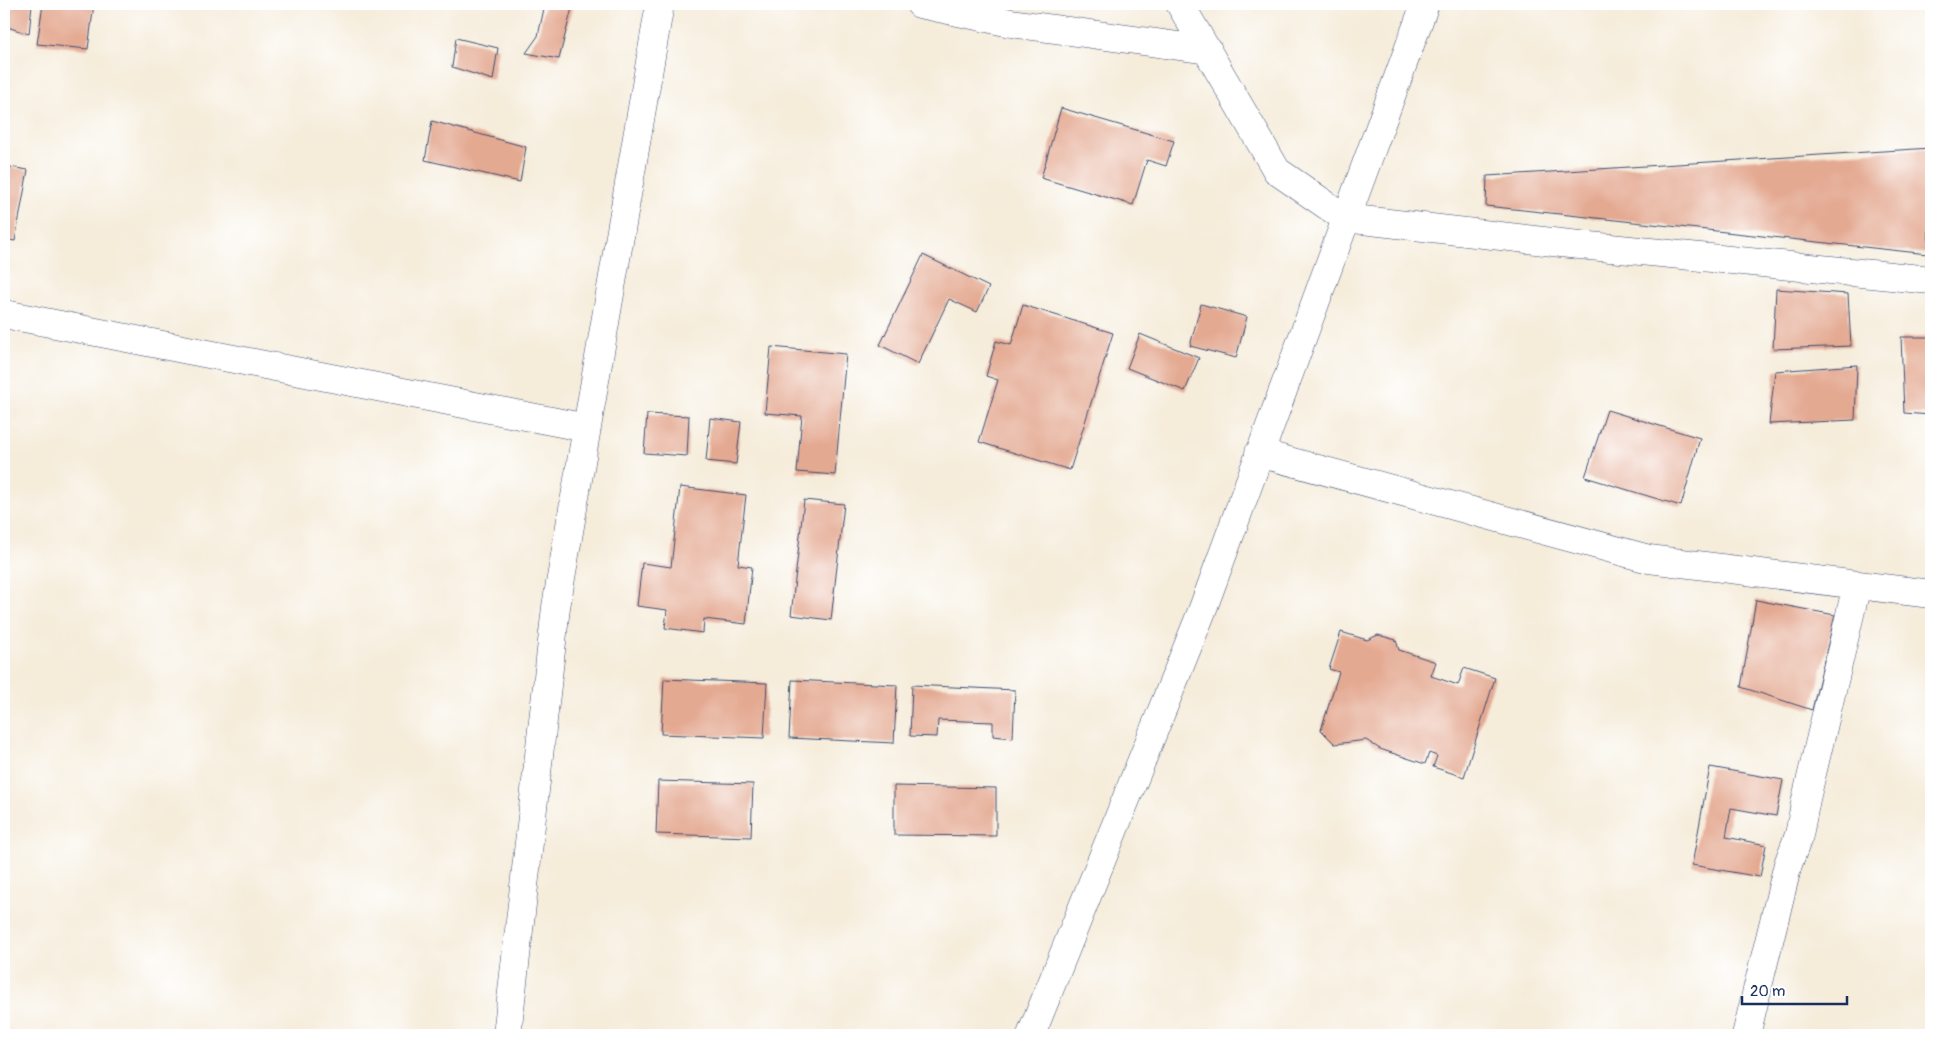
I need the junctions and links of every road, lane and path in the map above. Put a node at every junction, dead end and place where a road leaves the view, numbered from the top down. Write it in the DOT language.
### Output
graph roads {
  1 [pos="660,4"];
  2 [pos="920,4"];
  3 [pos="1180,4"];
  4 [pos="1425,4"];
  5 [pos="1208,50"];
  6 [pos="1345,218"];
  7 [pos="1931,280"];
  8 [pos="4,314"];
  9 [pos="587,428"];
  10 [pos="1259,453"];
  11 [pos="1858,585"];
  12 [pos="1931,594"];
  13 [pos="507,1035"];
  14 [pos="1031,1035"];
  15 [pos="1746,1035"];
  1 -- 9 [label="street"];
  2 -- 5 [label="street"];
  3 -- 5 [label="street"];
  4 -- 6 [label="street"];
  5 -- 6 [label="street"];
  6 -- 7 [label="street"];
  6 -- 10 [label="street"];
  8 -- 9 [label="street"];
  9 -- 13 [label="street"];
  10 -- 11 [label="street"];
  10 -- 14 [label="street"];
  11 -- 12 [label="street"];
  11 -- 15 [label="street"];
}
